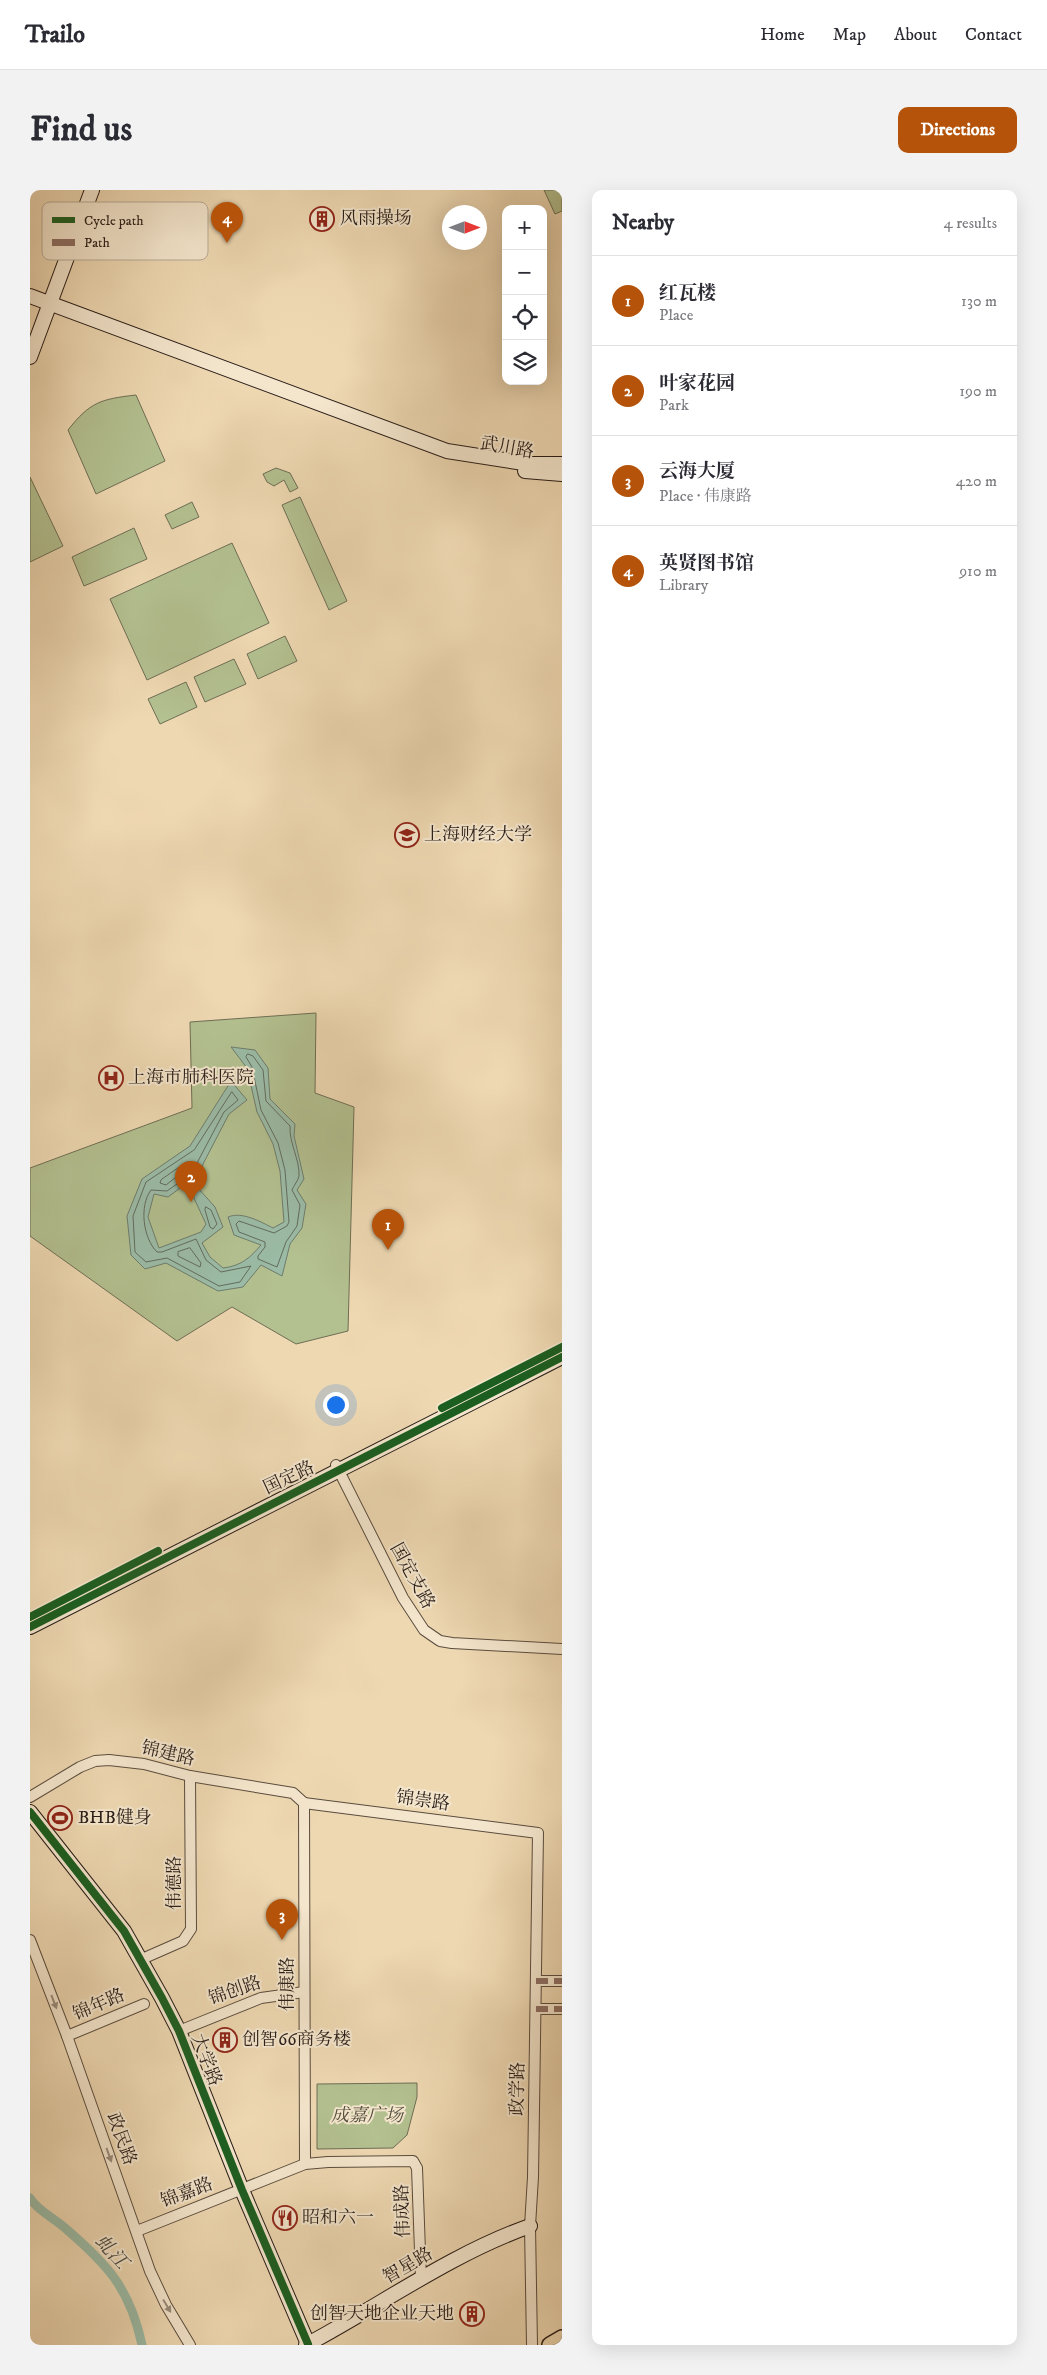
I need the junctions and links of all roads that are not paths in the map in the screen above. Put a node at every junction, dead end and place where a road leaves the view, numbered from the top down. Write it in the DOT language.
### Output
graph roads {
  1 [pos="92,190"];
  2 [pos="88,202"];
  3 [pos="66,260"];
  4 [pos="30,296"];
  5 [pos="50,303"];
  6 [pos="30,357"];
  7 [pos="447,451"];
  8 [pos="562,464"];
  9 [pos="562,474"];
  10 [pos="562,1347"];
  11 [pos="562,1357"];
  12 [pos="338,1468"];
  13 [pos="30,1617"];
  14 [pos="30,1627"];
  15 [pos="562,1649"];
  16 [pos="190,1776"];
  17 [pos="30,1796"];
  18 [pos="304,1803"];
  19 [pos="30,1812"];
  20 [pos="538,1833"];
  21 [pos="30,1940"];
  22 [pos="142,1959"];
  23 [pos="536,1981"];
  24 [pos="562,1981"];
  25 [pos="304,1992"];
  26 [pos="144,2004"];
  27 [pos="536,2008"];
  28 [pos="562,2009"];
  29 [pos="179,2031"];
  30 [pos="67,2036"];
  31 [pos="306,2164"];
  32 [pos="242,2190"];
  33 [pos="530,2226"];
  34 [pos="137,2230"];
  35 [pos="420,2279"];
  36 [pos="562,2338"];
  37 [pos="190,2345"];
  38 [pos="307,2345"];
  39 [pos="532,2345"];
  40 [pos="550,2345"];
  1 -- 2 [label="street"];
  3 -- 5 [label="street"];
  4 -- 5 [label="street"];
  5 -- 6 [label="street"];
  5 -- 7 [label="street"];
  7 -- 8 [label="street"];
  7 -- 9 [label="street, 武川路"];
  10 -- 12 [label="street, 国定路"];
  11 -- 12 [label="street, 国定路"];
  12 -- 13 [label="street, 国定路"];
  12 -- 14 [label="street, 国定路"];
  12 -- 15 [label="street, 国定支路"];
  16 -- 17 [label="street, 锦建路"];
  16 -- 18 [label="street, 锦建路"];
  16 -- 22 [label="street, 伟德路"];
  18 -- 20 [label="street, 锦崇路"];
  18 -- 25 [label="street, 伟康路"];
  19 -- 22 [label="street, 大学路"];
  20 -- 23 [label="street, 政学路"];
  21 -- 30 [label="street, 政民路, one-way"];
  22 -- 29 [label="street, 大学路"];
  23 -- 24 [label="street"];
  23 -- 27 [label="street, 政学路"];
  25 -- 29 [label="street, 锦创路"];
  25 -- 31 [label="street, 伟康路"];
  26 -- 30 [label="street, 锦年路"];
  27 -- 28 [label="street"];
  27 -- 33 [label="street, 政学路"];
  29 -- 32 [label="street, 大学路"];
  30 -- 34 [label="street, 政民路, one-way"];
  31 -- 32 [label="street, 锦嘉路"];
  31 -- 35 [label="street, 伟成路"];
  32 -- 34 [label="street, 锦嘉路"];
  32 -- 38 [label="street, 大学路"];
  33 -- 35 [label="street, 智星路"];
  33 -- 39 [label="street, 政学路"];
  34 -- 37 [label="street, 政民路, one-way"];
  35 -- 38 [label="street, 智星路"];
  36 -- 40 [label="main road"];
}
